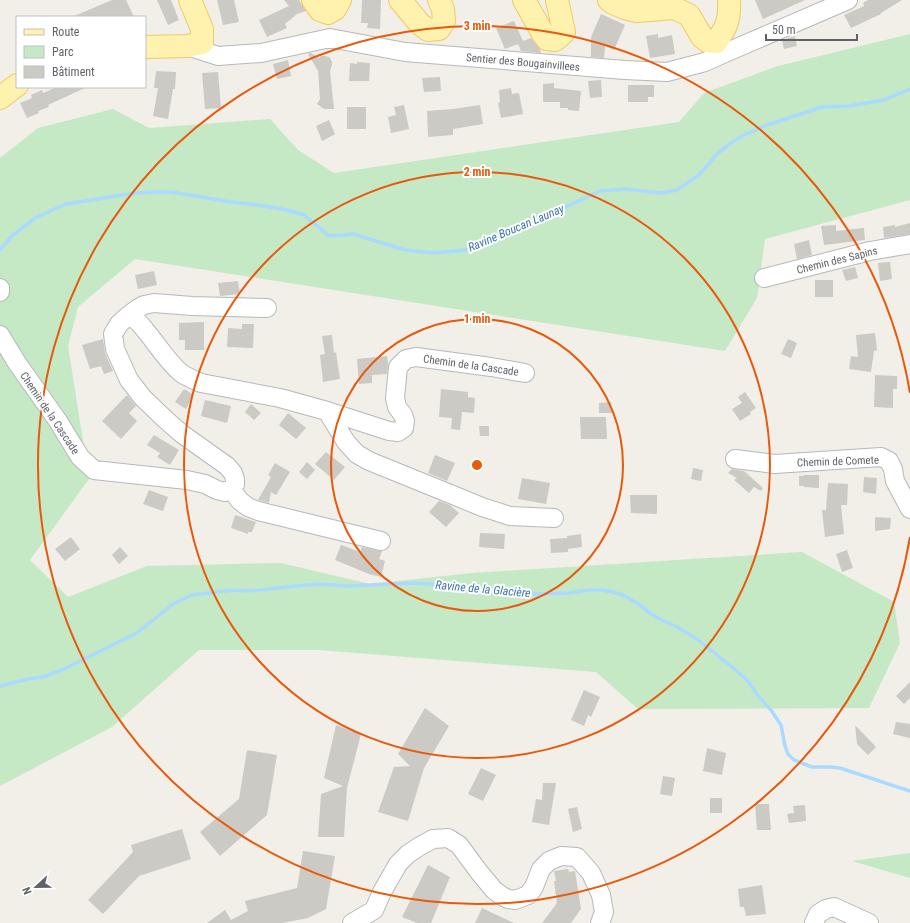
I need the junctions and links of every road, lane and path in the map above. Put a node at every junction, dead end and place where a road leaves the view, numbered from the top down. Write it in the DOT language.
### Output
graph roads {
  1 [pos="190,0"];
  2 [pos="313,0"];
  3 [pos="340,0"];
  4 [pos="400,0"];
  5 [pos="439,0"];
  6 [pos="524,0"];
  7 [pos="557,0"];
  8 [pos="609,0"];
  9 [pos="729,0"];
  10 [pos="848,0"];
  11 [pos="438,29"];
  12 [pos="187,46"];
  13 [pos="146,47"];
  14 [pos="720,47"];
  15 [pos="444,56"];
  16 [pos="16,86"];
  17 [pos="0,98"];
  18 [pos="910,244"];
  19 [pos="764,278"];
  20 [pos="0,288"];
  21 [pos="0,292"];
  22 [pos="267,308"];
  23 [pos="130,315"];
  24 [pos="0,335"];
  25 [pos="525,372"];
  26 [pos="327,410"];
  27 [pos="734,459"];
  28 [pos="230,489"];
  29 [pos="910,509"];
  30 [pos="554,518"];
  31 [pos="381,541"];
  32 [pos="355,921"];
  33 [pos="600,923"];
  34 [pos="814,923"];
  35 [pos="869,923"];
  1 -- 12 [label="main road"];
  2 -- 3 [label="main road"];
  4 -- 11 [label="main road"];
  5 -- 11 [label="main road"];
  6 -- 7 [label="main road"];
  8 -- 14 [label="main road"];
  9 -- 14 [label="main road"];
  10 -- 14 [label="street, Sentier des Bougainvillees"];
  11 -- 15 [label="street"];
  12 -- 13 [label="main road"];
  12 -- 15 [label="street, Sentier des Bougainvillees"];
  14 -- 15 [label="street, Sentier des Bougainvillees"];
  16 -- 17 [label="main road"];
  18 -- 19 [label="street, Chemin des Sapins"];
  20 -- 21 [label="street"];
  22 -- 23 [label="street"];
  23 -- 26 [label="street, Chemin de la Cascade"];
  23 -- 28 [label="street"];
  24 -- 28 [label="street, Chemin de la Cascade"];
  25 -- 26 [label="street, Chemin de la Cascade"];
  26 -- 30 [label="street"];
  27 -- 29 [label="street, Chemin de Comete"];
  28 -- 31 [label="street"];
  32 -- 33 [label="street"];
  34 -- 35 [label="street"];
}
